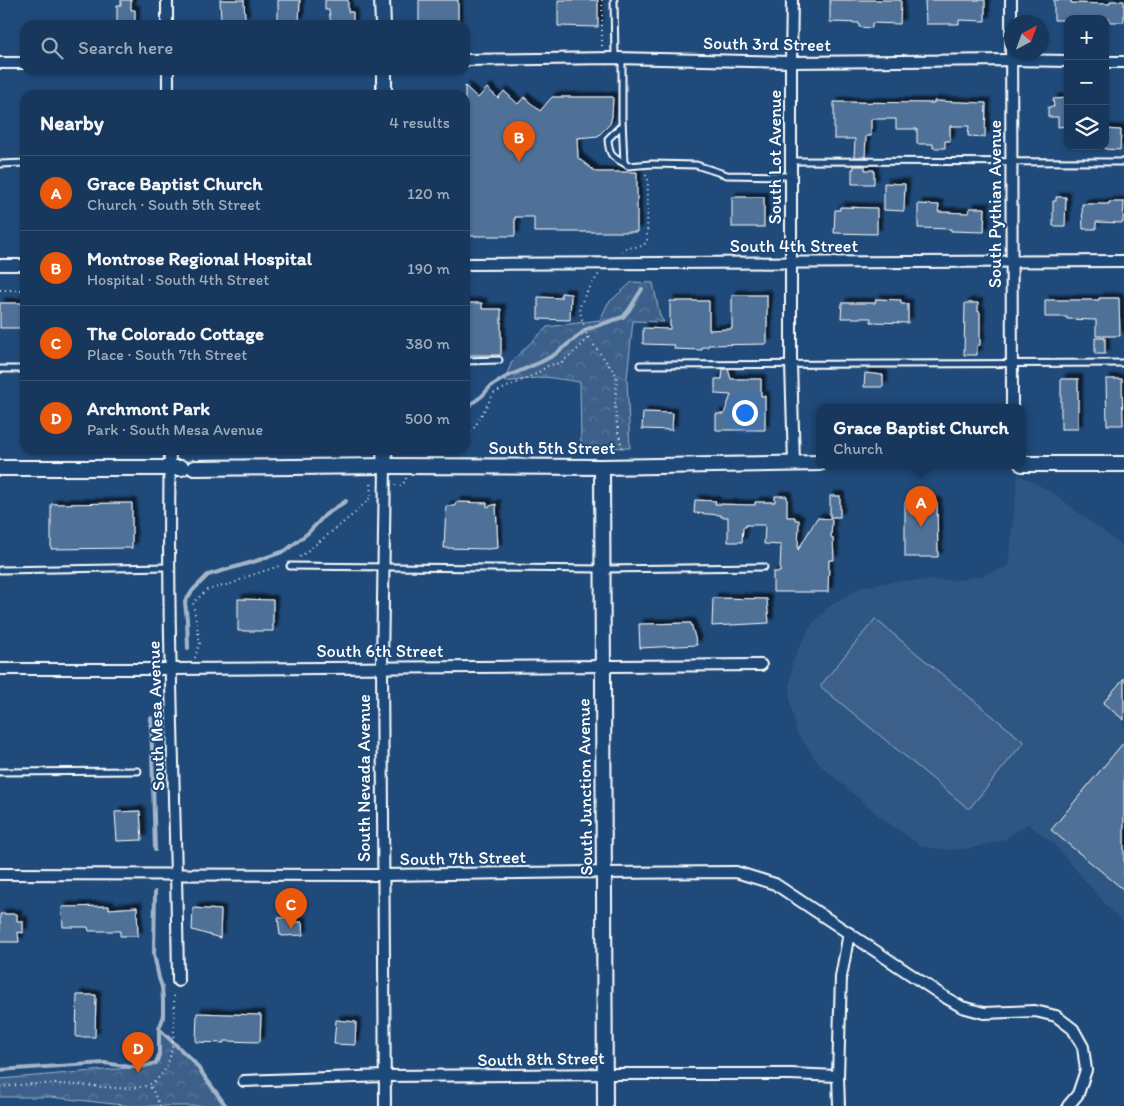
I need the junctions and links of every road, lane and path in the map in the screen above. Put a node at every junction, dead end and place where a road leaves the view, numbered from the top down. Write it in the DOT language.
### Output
graph roads {
  1 [pos="167,0"];
  2 [pos="382,0"];
  3 [pos="602,0"];
  4 [pos="614,0"];
  5 [pos="792,0"];
  6 [pos="1011,0"];
  7 [pos="1011,15"];
  8 [pos="168,20"];
  9 [pos="383,20"];
  10 [pos="602,48"];
  11 [pos="619,58"];
  12 [pos="470,60"];
  13 [pos="1011,60"];
  14 [pos="1064,61"];
  15 [pos="791,62"];
  16 [pos="1109,62"];
  17 [pos="1124,62"];
  18 [pos="0,63"];
  19 [pos="20,63"];
  20 [pos="168,75"];
  21 [pos="384,75"];
  22 [pos="168,90"];
  23 [pos="384,90"];
  24 [pos="622,125"];
  25 [pos="791,161"];
  26 [pos="1011,162"];
  27 [pos="1124,162"];
  28 [pos="20,163"];
  29 [pos="624,163"];
  30 [pos="0,164"];
  31 [pos="641,165"];
  32 [pos="791,176"];
  33 [pos="1124,261"];
  34 [pos="791,262"];
  35 [pos="1011,262"];
  36 [pos="610,263"];
  37 [pos="470,264"];
  38 [pos="20,265"];
  39 [pos="0,266"];
  40 [pos="0,290"];
  41 [pos="20,290"];
  42 [pos="588,336"];
  43 [pos="499,360"];
  44 [pos="470,361"];
  45 [pos="1012,363"];
  46 [pos="1124,363"];
  47 [pos="791,364"];
  48 [pos="640,365"];
  49 [pos="0,369"];
  50 [pos="20,369"];
  51 [pos="1012,404"];
  52 [pos="470,433"];
  53 [pos="623,450"];
  54 [pos="173,455"];
  55 [pos="384,455"];
  56 [pos="794,463"];
  57 [pos="816,463"];
  58 [pos="1026,464"];
  59 [pos="1124,464"];
  60 [pos="385,466"];
  61 [pos="602,467"];
  62 [pos="0,468"];
  63 [pos="182,468"];
  64 [pos="406,480"];
  65 [pos="370,483"];
  66 [pos="401,486"];
  67 [pos="294,560"];
  68 [pos="288,565"];
  69 [pos="168,567"];
  70 [pos="384,567"];
  71 [pos="764,567"];
  72 [pos="602,569"];
  73 [pos="0,570"];
  74 [pos="761,665"];
  75 [pos="602,666"];
  76 [pos="382,667"];
  77 [pos="0,669"];
  78 [pos="171,669"];
  79 [pos="195,669"];
  80 [pos="138,771"];
  81 [pos="0,772"];
  82 [pos="604,873"];
  83 [pos="0,874"];
  84 [pos="177,874"];
  85 [pos="384,875"];
  86 [pos="849,933"];
  87 [pos="176,985"];
  88 [pos="605,1075"];
  89 [pos="385,1076"];
  90 [pos="838,1076"];
  91 [pos="244,1081"];
  92 [pos="149,1085"];
  93 [pos="0,1087"];
  94 [pos="160,1106"];
  95 [pos="385,1106"];
  96 [pos="605,1106"];
  97 [pos="839,1106"];
  98 [pos="1068,1106"];
  1 -- 8 [label="street"];
  2 -- 9 [label="street"];
  3 -- 10 [label="path"];
  4 -- 11 [label="lane"];
  5 -- 15 [label="street, South Lot Avenue"];
  6 -- 7 [label="street, South Pythian Avenue"];
  11 -- 12 [label="street, South 3rd Street"];
  11 -- 15 [label="street, South 3rd Street"];
  11 -- 24 [label="lane"];
  13 -- 14 [label="street, South 3rd Street"];
  13 -- 15 [label="street, South 3rd Street"];
  13 -- 26 [label="street, South Pythian Avenue"];
  15 -- 25 [label="street, South Lot Avenue"];
  16 -- 17 [label="street"];
  18 -- 19 [label="street"];
  20 -- 22 [label="street"];
  21 -- 23 [label="street"];
  24 -- 29 [label="lane"];
  24 -- 29 [label="lane"];
  25 -- 26 [label="lane"];
  25 -- 32 [label="street, South Lot Avenue"];
  26 -- 27 [label="lane"];
  26 -- 35 [label="street, South Pythian Avenue"];
  28 -- 30 [label="lane"];
  29 -- 31 [label="lane"];
  31 -- 32 [label="lane"];
  31 -- 36 [label="path"];
  32 -- 34 [label="street, South Lot Avenue"];
  33 -- 35 [label="street, South 4th Street"];
  34 -- 35 [label="street, South 4th Street"];
  34 -- 36 [label="street, South 4th Street"];
  34 -- 47 [label="street, South Lot Avenue"];
  35 -- 45 [label="street, South Pythian Avenue"];
  36 -- 37 [label="street, South 4th Street"];
  36 -- 42 [label="path"];
  38 -- 39 [label="street"];
  40 -- 41 [label="path"];
  42 -- 52 [label="path"];
  42 -- 53 [label="path"];
  43 -- 44 [label="lane"];
  45 -- 46 [label="lane"];
  45 -- 47 [label="lane"];
  45 -- 51 [label="street, South Pythian Avenue"];
  47 -- 48 [label="lane"];
  47 -- 56 [label="street, South Lot Avenue"];
  49 -- 50 [label="lane"];
  54 -- 63 [label="street, South Mesa Avenue"];
  55 -- 60 [label="street, South Nevada Avenue"];
  56 -- 57 [label="street, South 5th Street"];
  56 -- 61 [label="street, South 5th Street"];
  58 -- 59 [label="street"];
  60 -- 61 [label="street, South 5th Street"];
  60 -- 63 [label="street, South 5th Street"];
  60 -- 70 [label="street, South Nevada Avenue"];
  61 -- 72 [label="street, South Junction Avenue"];
  62 -- 63 [label="street, South 5th Street"];
  63 -- 69 [label="street, South Mesa Avenue"];
  64 -- 66 [label="path"];
  65 -- 67 [label="path"];
  68 -- 70 [label="lane"];
  68 -- 79 [label="path"];
  69 -- 73 [label="lane"];
  69 -- 78 [label="street, South Mesa Avenue"];
  70 -- 72 [label="lane"];
  70 -- 76 [label="street, South Nevada Avenue"];
  71 -- 72 [label="lane"];
  72 -- 75 [label="street, South Junction Avenue"];
  74 -- 75 [label="street, South 6th Street"];
  75 -- 76 [label="street, South 6th Street"];
  75 -- 82 [label="street, South Junction Avenue"];
  76 -- 79 [label="street, South 6th Street"];
  76 -- 85 [label="street, South Nevada Avenue"];
  77 -- 78 [label="street, South 6th Street"];
  78 -- 79 [label="street, South 6th Street"];
  78 -- 84 [label="street, South Mesa Avenue"];
  80 -- 81 [label="lane"];
  82 -- 85 [label="street, South 7th Street"];
  82 -- 86 [label="street, South 7th Street"];
  82 -- 88 [label="street, South Junction Avenue"];
  83 -- 84 [label="street, South 7th Street"];
  84 -- 85 [label="street, South 7th Street"];
  84 -- 87 [label="street, South Mesa Avenue"];
  85 -- 89 [label="street, South Nevada Avenue"];
  86 -- 90 [label="street"];
  86 -- 98 [label="street, South 7th Street"];
  87 -- 92 [label="path"];
  88 -- 89 [label="street, South 8th Street"];
  88 -- 90 [label="street, South 8th Street"];
  88 -- 96 [label="street, South Junction Avenue"];
  89 -- 91 [label="street, South 8th Street"];
  89 -- 95 [label="street, South Nevada Avenue"];
  90 -- 97 [label="street"];
  92 -- 93 [label="path"];
  92 -- 94 [label="path"];
}
